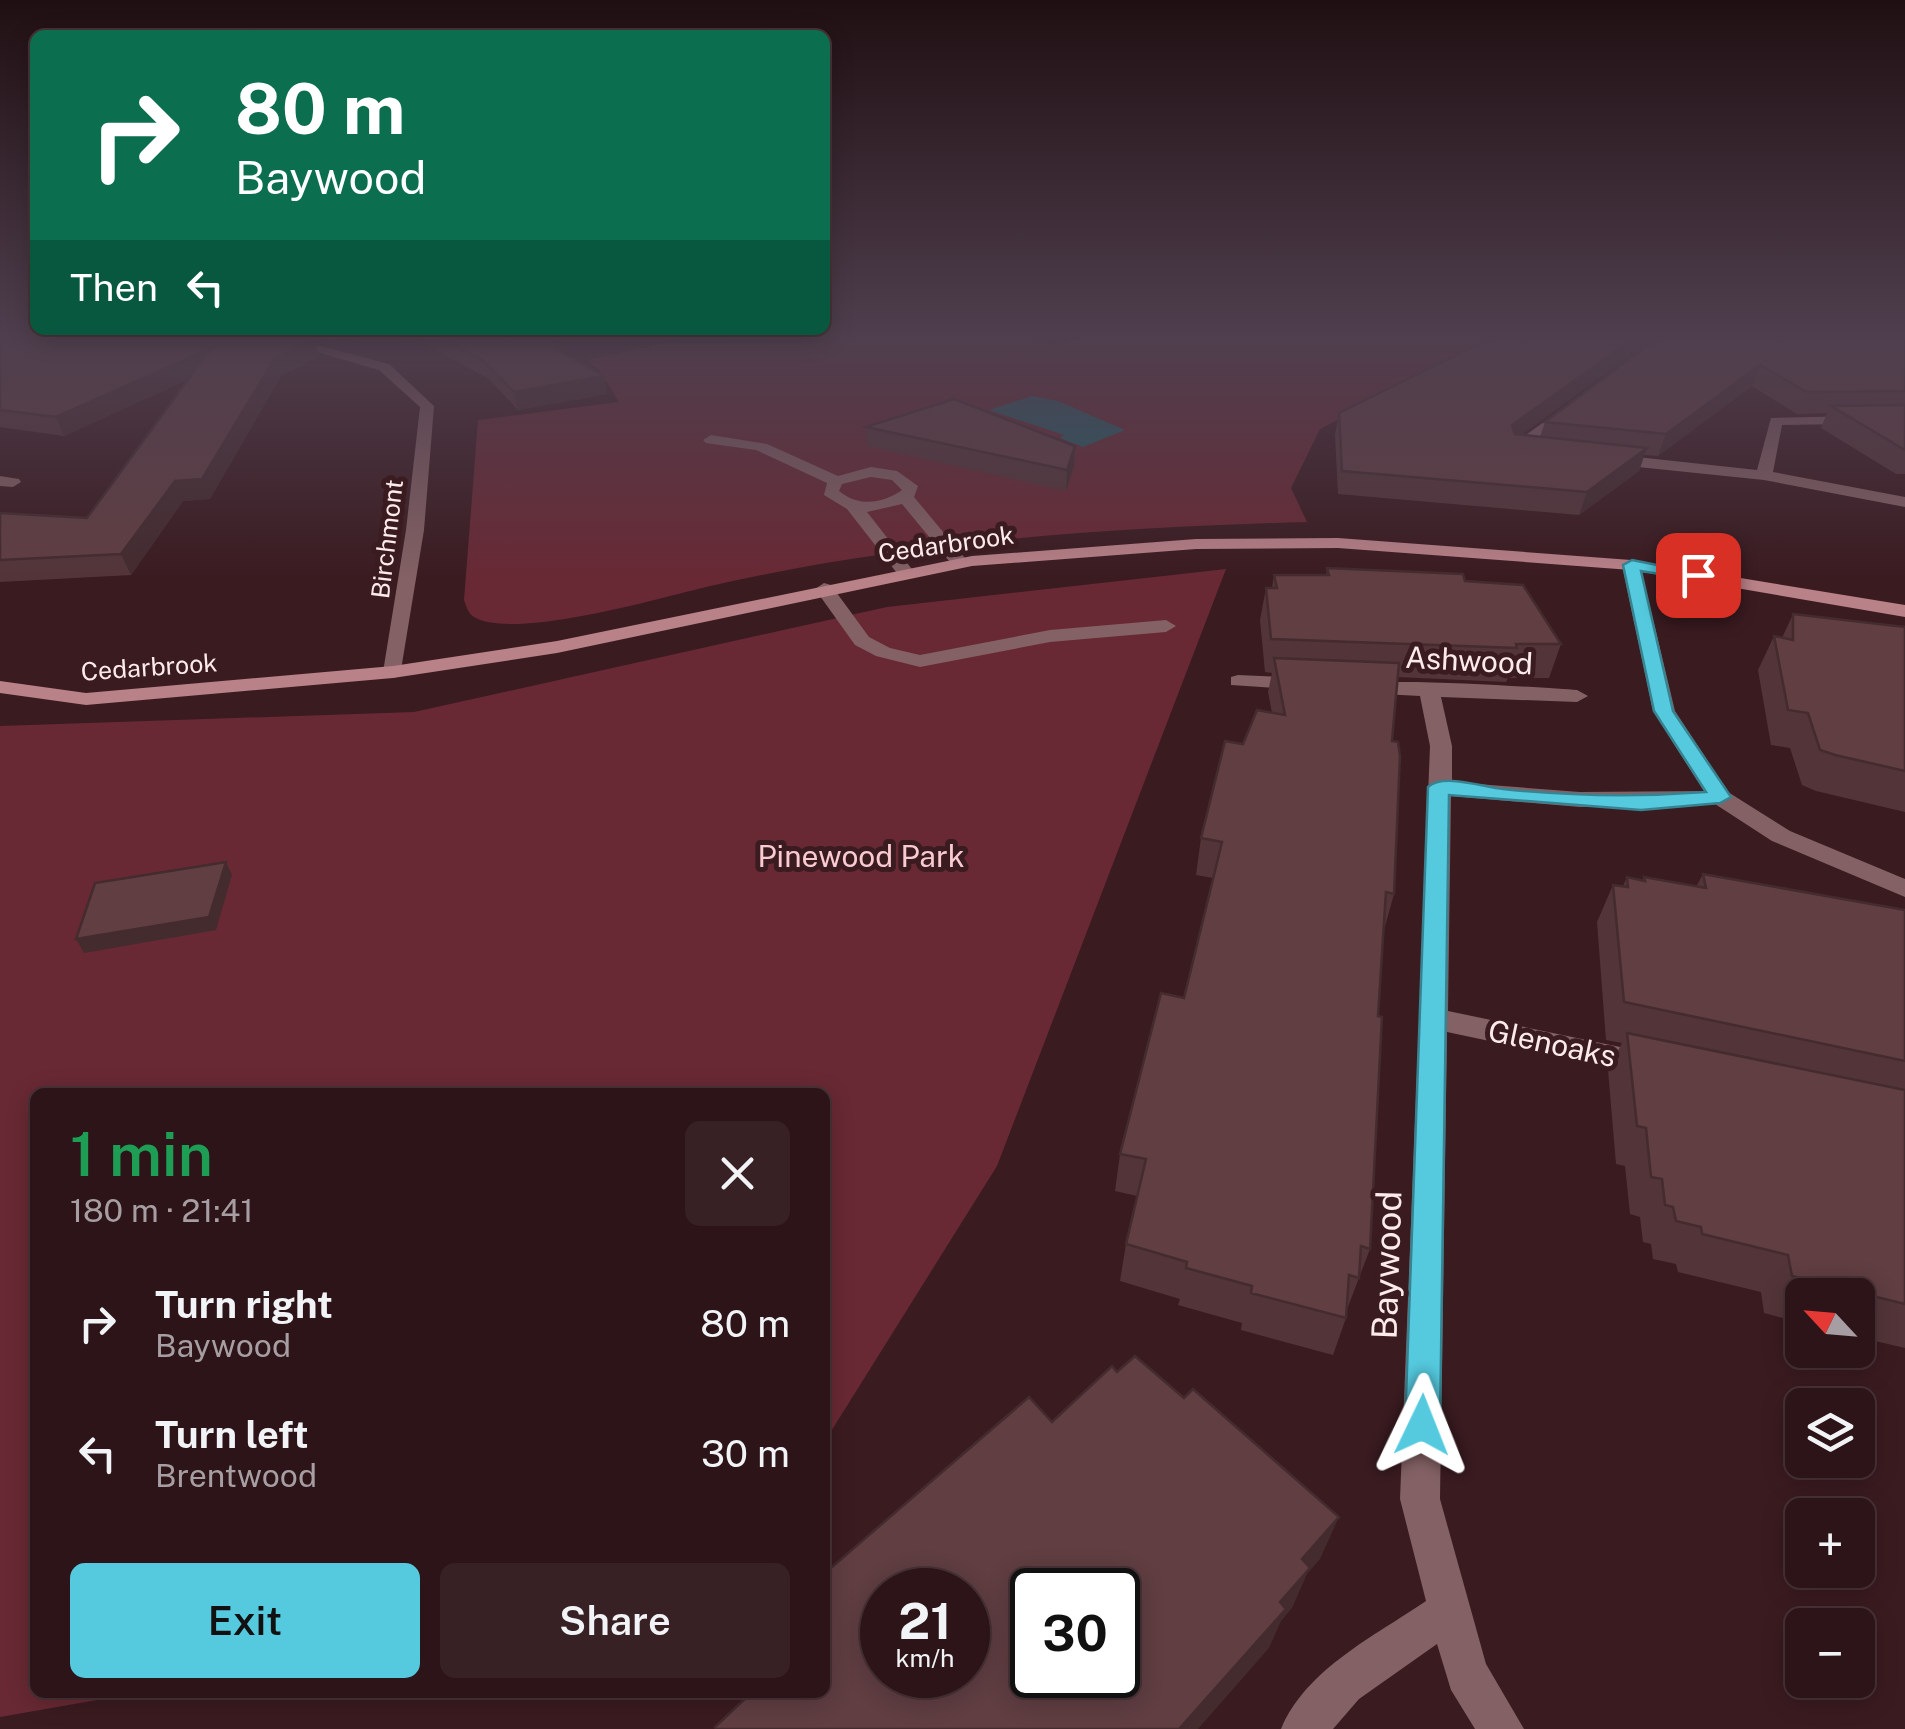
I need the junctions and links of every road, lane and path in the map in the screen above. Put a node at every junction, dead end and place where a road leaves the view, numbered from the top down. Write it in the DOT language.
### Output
graph roads {
  1 [pos="426,418"];
  2 [pos="1559,418"];
  3 [pos="1905,418"];
  4 [pos="710,440"];
  5 [pos="1533,452"];
  6 [pos="1591,458"];
  7 [pos="1764,475"];
  8 [pos="836,481"];
  9 [pos="905,497"];
  10 [pos="1905,502"];
  11 [pos="852,505"];
  12 [pos="960,563"];
  13 [pos="1632,565"];
  14 [pos="906,573"];
  15 [pos="824,590"];
  16 [pos="1905,611"];
  17 [pos="1166,626"];
  18 [pos="393,672"];
  19 [pos="1238,681"];
  20 [pos="0,687"];
  21 [pos="1429,690"];
  22 [pos="1577,696"];
  23 [pos="1438,787"];
  24 [pos="1720,797"];
  25 [pos="1905,888"];
  26 [pos="1434,1019"];
  27 [pos="1679,1070"];
  28 [pos="1450,1611"];
  29 [pos="1304,1729"];
  30 [pos="1502,1729"];
  1 -- 18 [label="street, Birchmont"];
  2 -- 5 [label="street"];
  3 -- 7 [label="street"];
  4 -- 8 [label="street"];
  6 -- 7 [label="street"];
  7 -- 10 [label="street"];
  8 -- 9 [label="street"];
  8 -- 11 [label="street"];
  9 -- 11 [label="street"];
  9 -- 12 [label="street"];
  11 -- 14 [label="street"];
  12 -- 13 [label="street, Cedarbrook"];
  12 -- 14 [label="street, Cedarbrook"];
  13 -- 16 [label="street, Cedarbrook"];
  13 -- 24 [label="street"];
  14 -- 15 [label="street, Cedarbrook"];
  15 -- 17 [label="street"];
  15 -- 18 [label="street, Cedarbrook"];
  18 -- 20 [label="street, Cedarbrook"];
  19 -- 21 [label="street, Ashwood"];
  21 -- 22 [label="street, Ashwood"];
  21 -- 23 [label="street, Baywood"];
  23 -- 24 [label="street"];
  23 -- 26 [label="street, Baywood"];
  24 -- 25 [label="street"];
  26 -- 27 [label="street, Glenoaks"];
  26 -- 28 [label="street, Baywood"];
  28 -- 29 [label="street"];
  28 -- 30 [label="street, Baywood"];
}
